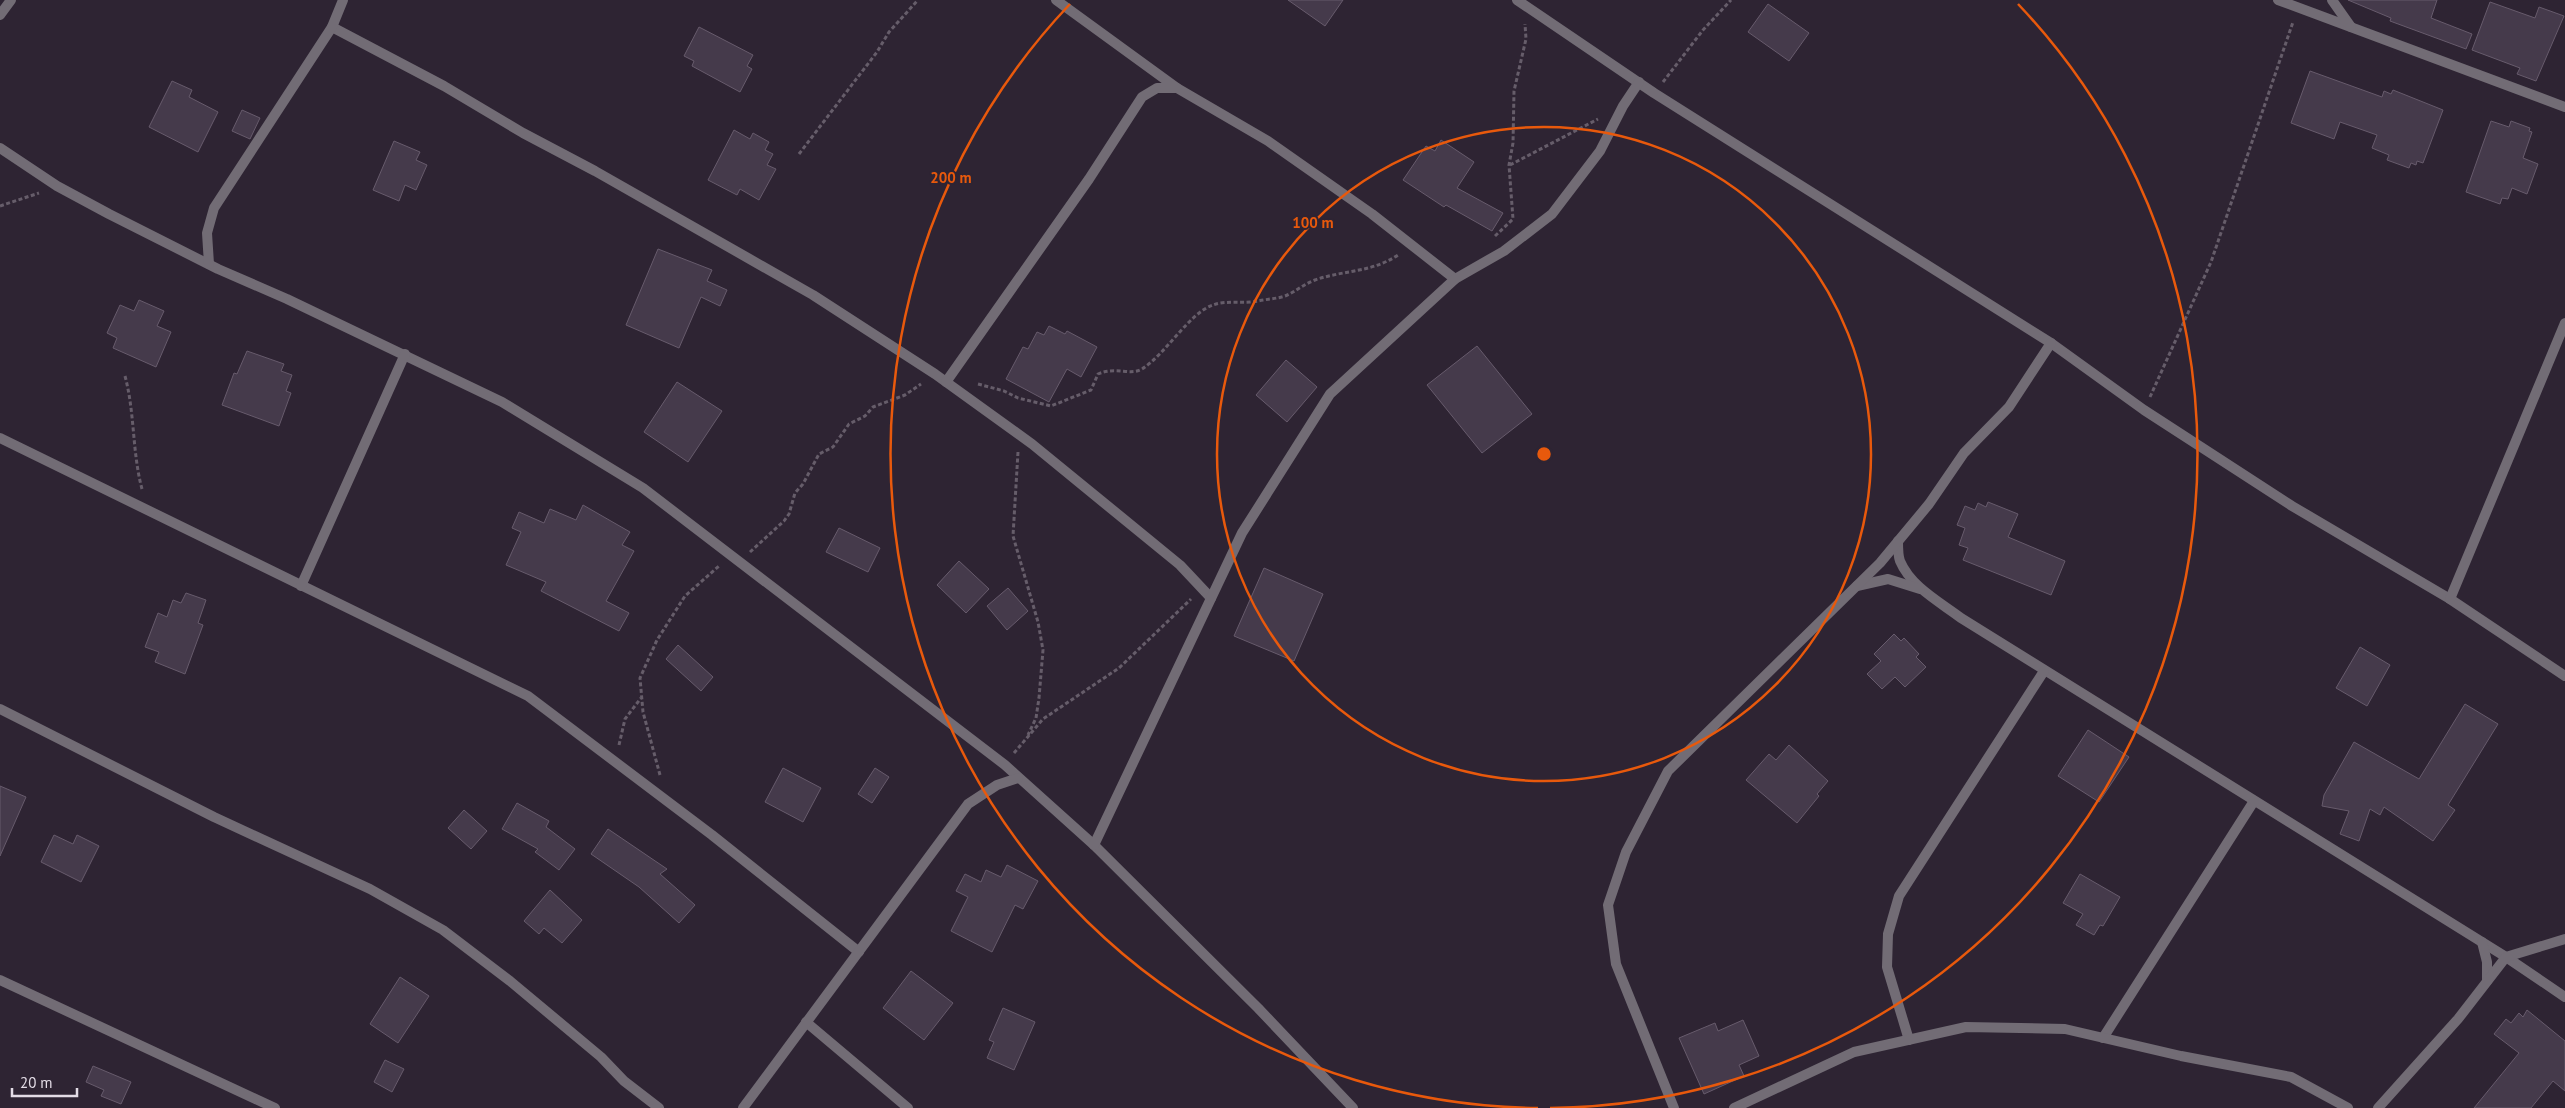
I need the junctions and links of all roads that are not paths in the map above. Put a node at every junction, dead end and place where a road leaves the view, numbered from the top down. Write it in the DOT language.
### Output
graph roads {
  1 [pos="12,0"];
  2 [pos="344,0"];
  3 [pos="1056,0"];
  4 [pos="2278,0"];
  5 [pos="2332,0"];
  6 [pos="1518,1"];
  7 [pos="2300,4"];
  8 [pos="0,15"];
  9 [pos="332,27"];
  10 [pos="2351,28"];
  11 [pos="1639,82"];
  12 [pos="1177,88"];
  13 [pos="2565,106"];
  14 [pos="0,148"];
  15 [pos="209,264"];
  16 [pos="1455,279"];
  17 [pos="2565,323"];
  18 [pos="2051,343"];
  19 [pos="405,354"];
  20 [pos="948,383"];
  21 [pos="0,438"];
  22 [pos="1898,541"];
  23 [pos="301,586"];
  24 [pos="1856,586"];
  25 [pos="1923,590"];
  26 [pos="1211,598"];
  27 [pos="2450,599"];
  28 [pos="2044,671"];
  29 [pos="2565,676"];
  30 [pos="0,709"];
  31 [pos="1018,778"];
  32 [pos="2254,800"];
  33 [pos="1094,844"];
  34 [pos="2565,938"];
  35 [pos="2482,942"];
  36 [pos="859,952"];
  37 [pos="2506,957"];
  38 [pos="0,980"];
  39 [pos="2487,981"];
  40 [pos="2565,997"];
  41 [pos="806,1022"];
  42 [pos="2103,1038"];
  43 [pos="1909,1040"];
  44 [pos="275,1108"];
  45 [pos="659,1108"];
  46 [pos="743,1108"];
  47 [pos="908,1108"];
  48 [pos="1353,1108"];
  49 [pos="1674,1108"];
  50 [pos="1734,1108"];
  51 [pos="2348,1108"];
  52 [pos="2378,1108"];
  1 -- 8 [label="street"];
  2 -- 9 [label="street"];
  3 -- 12 [label="street"];
  4 -- 7 [label="street"];
  5 -- 10 [label="street"];
  6 -- 11 [label="street"];
  7 -- 10 [label="street"];
  9 -- 15 [label="street"];
  9 -- 20 [label="street"];
  10 -- 13 [label="street"];
  11 -- 16 [label="street"];
  11 -- 18 [label="street"];
  12 -- 16 [label="street"];
  12 -- 20 [label="street"];
  14 -- 15 [label="street"];
  15 -- 19 [label="street"];
  16 -- 26 [label="street"];
  17 -- 27 [label="street"];
  18 -- 22 [label="street"];
  18 -- 27 [label="street"];
  19 -- 23 [label="street"];
  19 -- 31 [label="street"];
  20 -- 26 [label="street"];
  21 -- 23 [label="street"];
  22 -- 24 [label="street"];
  22 -- 25 [label="street"];
  23 -- 36 [label="street"];
  24 -- 25 [label="street"];
  24 -- 49 [label="street"];
  25 -- 28 [label="street"];
  26 -- 33 [label="street"];
  27 -- 29 [label="street"];
  28 -- 32 [label="street"];
  28 -- 43 [label="street"];
  30 -- 45 [label="street"];
  31 -- 33 [label="street"];
  31 -- 36 [label="street"];
  32 -- 35 [label="street"];
  32 -- 42 [label="street"];
  33 -- 48 [label="street"];
  34 -- 37 [label="street"];
  35 -- 37 [label="street"];
  35 -- 39 [label="street"];
  36 -- 41 [label="street"];
  37 -- 39 [label="street"];
  37 -- 40 [label="street"];
  38 -- 44 [label="street"];
  39 -- 52 [label="street"];
  41 -- 46 [label="street"];
  41 -- 47 [label="street"];
  42 -- 43 [label="street"];
  42 -- 51 [label="street"];
  43 -- 50 [label="street"];
}
